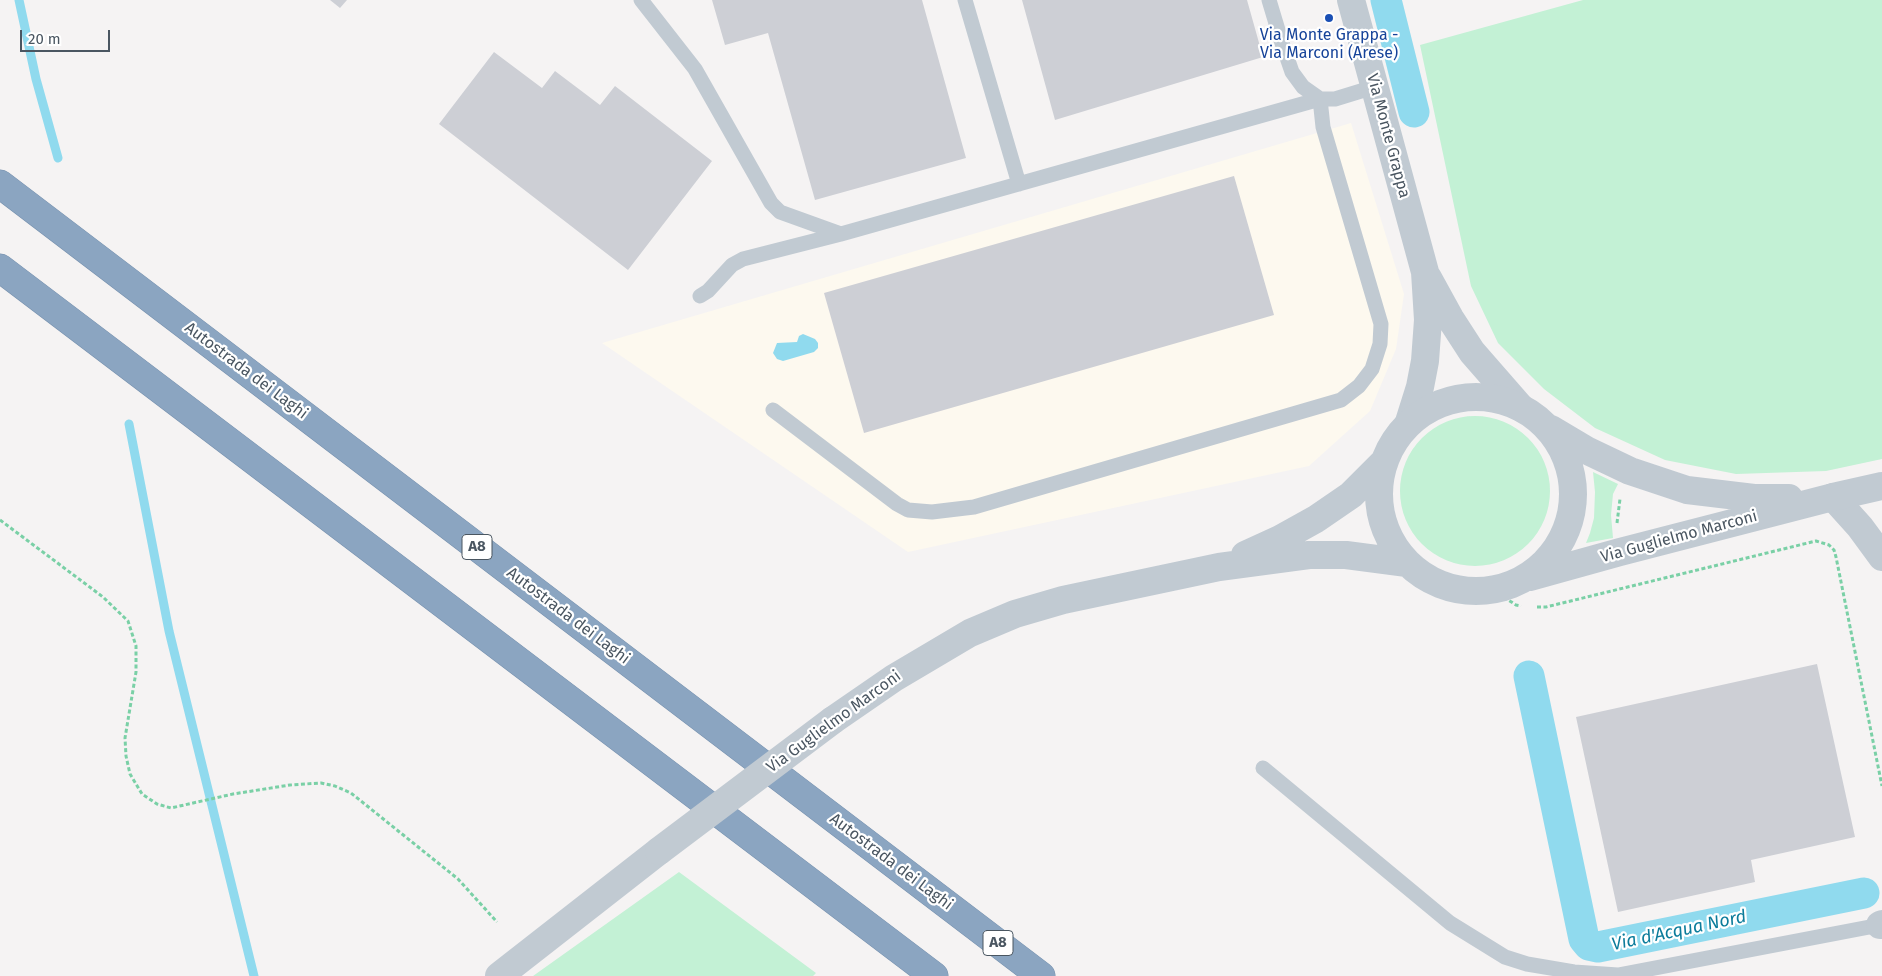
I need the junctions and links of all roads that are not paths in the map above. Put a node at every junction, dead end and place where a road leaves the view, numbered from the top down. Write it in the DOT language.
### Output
graph roads {
  1 [pos="641,0"];
  2 [pos="965,0"];
  3 [pos="1269,0"];
  4 [pos="1350,0"];
  5 [pos="1374,87"];
  6 [pos="1320,99"];
  7 [pos="0,184"];
  8 [pos="1019,184"];
  9 [pos="841,234"];
  10 [pos="0,268"];
  11 [pos="1425,272"];
  12 [pos="700,296"];
  13 [pos="1520,407"];
  14 [pos="773,410"];
  15 [pos="1409,422"];
  16 [pos="1547,426"];
  17 [pos="1382,464"];
  18 [pos="1882,486"];
  19 [pos="1832,497"];
  20 [pos="1882,557"];
  21 [pos="1406,563"];
  22 [pos="1219,567"];
  23 [pos="1526,578"];
  24 [pos="1263,768"];
  25 [pos="1881,925"];
  26 [pos="499,976"];
  27 [pos="934,976"];
  28 [pos="1041,976"];
  1 -- 9 [label="lane"];
  2 -- 8 [label="lane"];
  3 -- 6 [label="lane"];
  4 -- 5 [label="street, Via Monte Grappa"];
  5 -- 6 [label="lane"];
  5 -- 11 [label="street, Via Monte Grappa"];
  6 -- 8 [label="lane"];
  6 -- 14 [label="lane"];
  7 -- 28 [label="highway, Autostrada dei Laghi / A8"];
  8 -- 9 [label="lane"];
  9 -- 12 [label="lane"];
  10 -- 27 [label="highway"];
  11 -- 13 [label="street, Via Monte Grappa"];
  11 -- 15 [label="street, Via Monte Grappa"];
  13 -- 15 [label="street"];
  13 -- 16 [label="street, Via Guglielmo Marconi"];
  15 -- 17 [label="street"];
  16 -- 19 [label="street, Via Guglielmo Marconi"];
  16 -- 23 [label="street"];
  17 -- 21 [label="street"];
  17 -- 22 [label="street, Via Guglielmo Marconi"];
  18 -- 19 [label="street, Via Guglielmo Marconi"];
  19 -- 20 [label="street"];
  19 -- 23 [label="street, Via Guglielmo Marconi"];
  21 -- 22 [label="street, Via Guglielmo Marconi"];
  21 -- 23 [label="street"];
  22 -- 26 [label="street, Via Guglielmo Marconi, bridge"];
  24 -- 25 [label="lane"];
}
